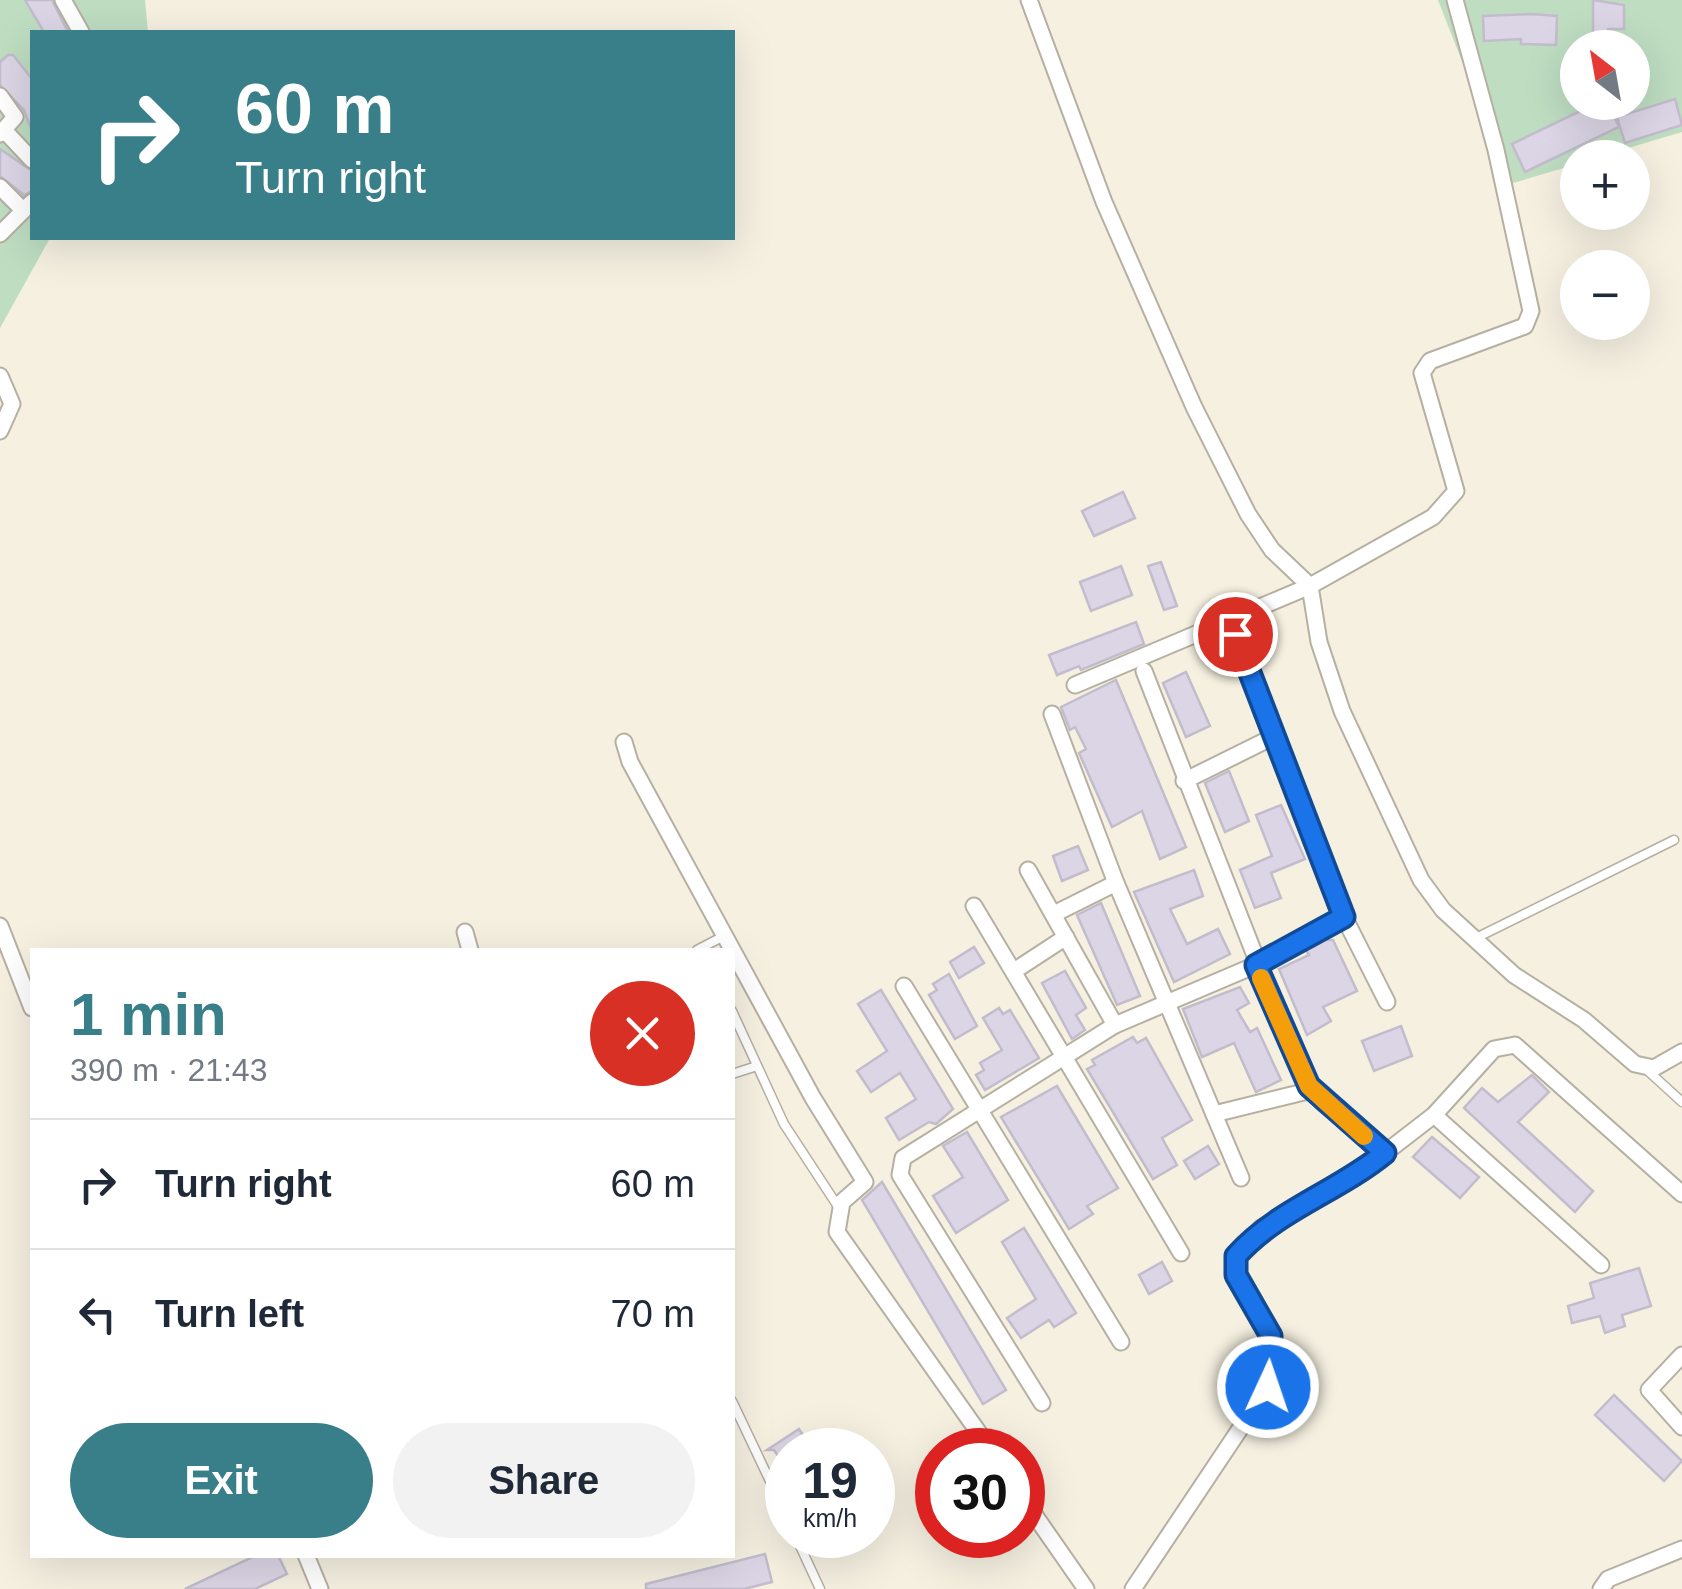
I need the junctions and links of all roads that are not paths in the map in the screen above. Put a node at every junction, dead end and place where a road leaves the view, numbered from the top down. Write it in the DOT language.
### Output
graph roads {
  1 [pos="63,0"];
  2 [pos="1029,0"];
  3 [pos="1455,0"];
  4 [pos="81,30"];
  5 [pos="0,96"];
  6 [pos="2,132"];
  7 [pos="30,158"];
  8 [pos="0,187"];
  9 [pos="28,206"];
  10 [pos="0,234"];
  11 [pos="0,376"];
  12 [pos="0,432"];
  13 [pos="1310,586"];
  14 [pos="1235,634"];
  15 [pos="1144,672"];
  16 [pos="1075,685"];
  17 [pos="1052,714"];
  18 [pos="1274,736"];
  19 [pos="624,742"];
  20 [pos="1184,781"];
  21 [pos="1674,840"];
  22 [pos="1028,870"];
  23 [pos="1116,883"];
  24 [pos="974,906"];
  25 [pos="1054,914"];
  26 [pos="1344,917"];
  27 [pos="0,926"];
  28 [pos="465,932"];
  29 [pos="726,934"];
  30 [pos="1066,937"];
  31 [pos="1476,938"];
  32 [pos="469,948"];
  33 [pos="704,948"];
  34 [pos="733,948"];
  35 [pos="735,951"];
  36 [pos="1256,965"];
  37 [pos="1014,971"];
  38 [pos="904,986"];
  39 [pos="1388,1002"];
  40 [pos="30,1003"];
  41 [pos="1166,1003"];
  42 [pos="735,1018"];
  43 [pos="1115,1025"];
  44 [pos="1682,1052"];
  45 [pos="1066,1056"];
  46 [pos="757,1066"];
  47 [pos="1646,1070"];
  48 [pos="735,1073"];
  49 [pos="1312,1090"];
  50 [pos="1682,1102"];
  51 [pos="978,1110"];
  52 [pos="1214,1114"];
  53 [pos="1434,1115"];
  54 [pos="1385,1153"];
  55 [pos="1241,1178"];
  56 [pos="1682,1194"];
  57 [pos="839,1208"];
  58 [pos="1182,1253"];
  59 [pos="1601,1265"];
  60 [pos="1121,1342"];
  61 [pos="1682,1355"];
  62 [pos="1042,1403"];
  63 [pos="735,1407"];
  64 [pos="1682,1427"];
  65 [pos="975,1428"];
  66 [pos="765,1471"];
  67 [pos="1045,1530"];
  68 [pos="1682,1550"];
  69 [pos="307,1558"];
  70 [pos="806,1558"];
  71 [pos="320,1589"];
  72 [pos="820,1589"];
  73 [pos="1086,1589"];
  74 [pos="1133,1589"];
  75 [pos="1601,1589"];
  1 -- 4 [label="street"];
  2 -- 13 [label="street"];
  3 -- 13 [label="street"];
  5 -- 6 [label="street"];
  6 -- 7 [label="street"];
  8 -- 9 [label="street"];
  9 -- 10 [label="street"];
  11 -- 12 [label="street"];
  13 -- 16 [label="street"];
  13 -- 31 [label="street"];
  14 -- 18 [label="street"];
  15 -- 20 [label="street"];
  17 -- 23 [label="street"];
  18 -- 20 [label="street"];
  18 -- 26 [label="street"];
  19 -- 29 [label="street"];
  20 -- 36 [label="street"];
  21 -- 31 [label="lane"];
  22 -- 25 [label="street"];
  23 -- 25 [label="street"];
  23 -- 41 [label="street"];
  24 -- 37 [label="street"];
  25 -- 30 [label="street"];
  26 -- 36 [label="street"];
  26 -- 39 [label="street"];
  27 -- 40 [label="street"];
  28 -- 32 [label="street"];
  29 -- 33 [label="lane"];
  29 -- 34 [label="street"];
  30 -- 37 [label="street"];
  30 -- 43 [label="street"];
  31 -- 47 [label="street"];
  35 -- 57 [label="street"];
  36 -- 41 [label="street"];
  36 -- 49 [label="street"];
  37 -- 45 [label="street"];
  38 -- 51 [label="street"];
  41 -- 43 [label="street"];
  41 -- 52 [label="street"];
  42 -- 46 [label="lane"];
  43 -- 45 [label="street"];
  44 -- 47 [label="street"];
  45 -- 51 [label="street"];
  45 -- 58 [label="street"];
  46 -- 48 [label="lane"];
  46 -- 57 [label="lane"];
  47 -- 50 [label="lane"];
  49 -- 52 [label="street"];
  49 -- 54 [label="street"];
  51 -- 60 [label="street"];
  51 -- 62 [label="street"];
  52 -- 55 [label="street"];
  53 -- 54 [label="street"];
  53 -- 56 [label="street"];
  53 -- 59 [label="street"];
  54 -- 74 [label="street"];
  57 -- 65 [label="street"];
  61 -- 64 [label="street"];
  63 -- 66 [label="lane"];
  67 -- 73 [label="street"];
  68 -- 75 [label="street"];
  69 -- 71 [label="street"];
  70 -- 72 [label="lane"];
}
